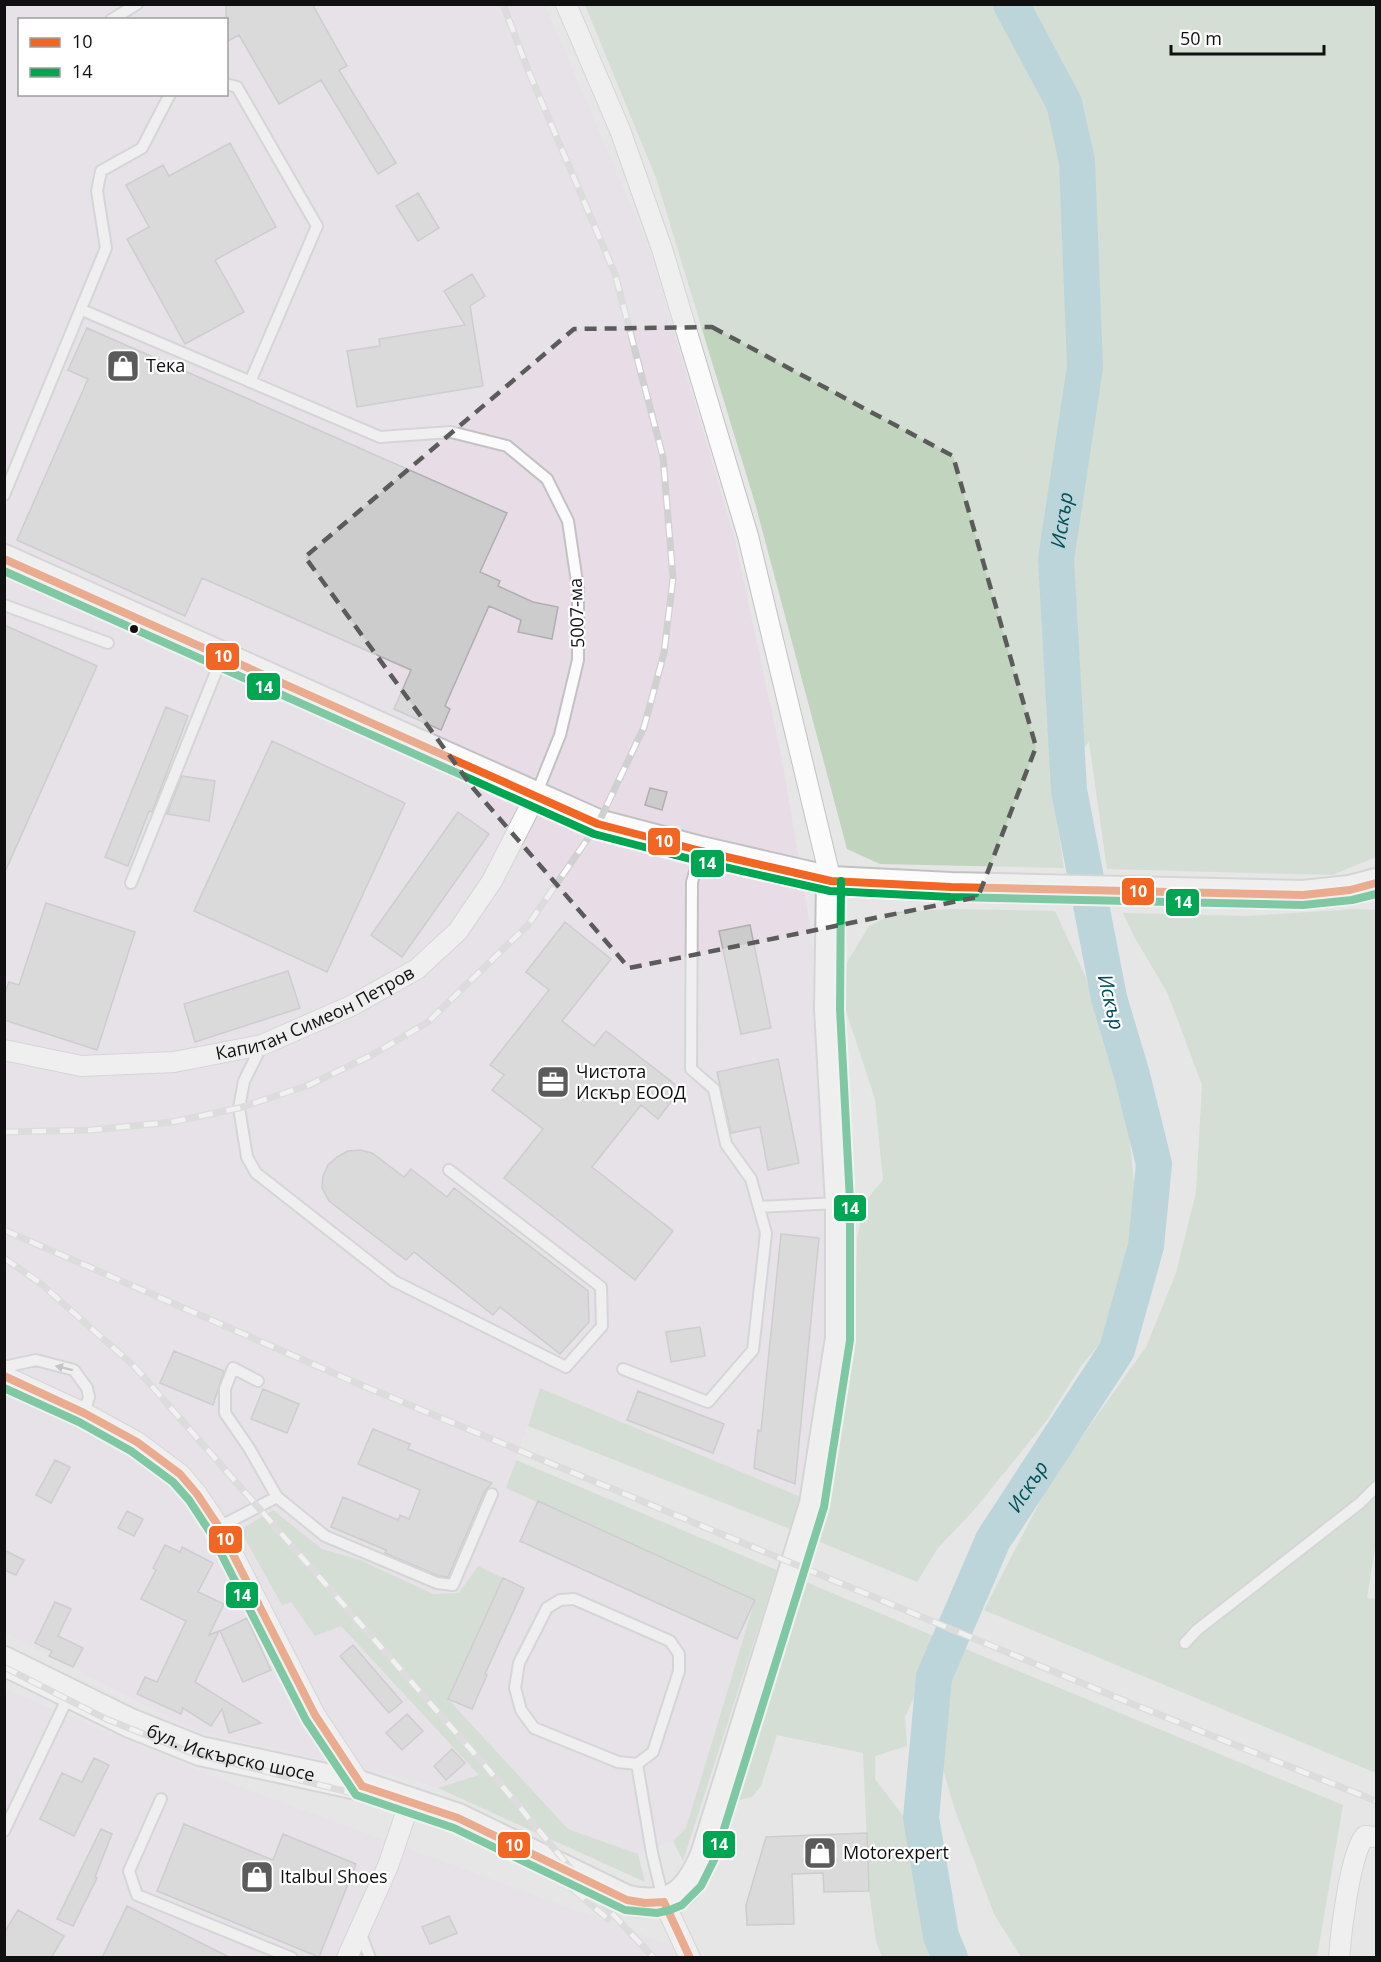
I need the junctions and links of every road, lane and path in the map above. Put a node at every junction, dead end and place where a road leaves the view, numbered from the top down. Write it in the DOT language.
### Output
graph roads {
  1 [pos="137,4"];
  2 [pos="566,4"];
  3 [pos="114,18"];
  4 [pos="228,85"];
  5 [pos="169,96"];
  6 [pos="82,310"];
  7 [pos="250,382"];
  8 [pos="4,495"];
  9 [pos="4,559"];
  10 [pos="4,605"];
  11 [pos="108,643"];
  12 [pos="222,656"];
  13 [pos="535,797"];
  14 [pos="701,851"];
  15 [pos="831,880"];
  16 [pos="131,883"];
  17 [pos="1377,883"];
  18 [pos="262,1045"];
  19 [pos="4,1050"];
  20 [pos="449,1170"];
  21 [pos="840,1203"];
  22 [pos="759,1208"];
  23 [pos="4,1367"];
  24 [pos="623,1369"];
  25 [pos="4,1377"];
  26 [pos="258,1381"];
  27 [pos="84,1413"];
  28 [pos="1377,1487"];
  29 [pos="492,1494"];
  30 [pos="277,1497"];
  31 [pos="219,1527"];
  32 [pos="1185,1643"];
  33 [pos="4,1661"];
  34 [pos="70,1693"];
  35 [pos="637,1764"];
  36 [pos="362,1786"];
  37 [pos="161,1799"];
  38 [pos="408,1800"];
  39 [pos="4,1831"];
  40 [pos="1377,1837"];
  41 [pos="664,1902"];
  42 [pos="360,1932"];
  43 [pos="292,1958"];
  44 [pos="347,1958"];
  45 [pos="370,1958"];
  46 [pos="690,1958"];
  47 [pos="1339,1958"];
  1 -- 3 [label="lane"];
  2 -- 15 [label="street"];
  4 -- 7 [label="lane"];
  5 -- 6 [label="lane"];
  6 -- 7 [label="lane"];
  6 -- 8 [label="lane"];
  7 -- 13 [label="lane, 5007-ма"];
  9 -- 12 [label="street"];
  10 -- 11 [label="lane"];
  12 -- 13 [label="street"];
  12 -- 16 [label="lane"];
  13 -- 14 [label="street"];
  13 -- 18 [label="street, Капитан Симеон Петров"];
  14 -- 15 [label="street"];
  14 -- 22 [label="lane"];
  15 -- 17 [label="street"];
  15 -- 21 [label="street"];
  18 -- 19 [label="street, Капитан Симеон Петров"];
  18 -- 20 [label="lane"];
  21 -- 22 [label="lane"];
  21 -- 41 [label="street"];
  22 -- 24 [label="lane"];
  27 -- 23 [label="lane, one-way"];
  25 -- 27 [label="street"];
  26 -- 30 [label="lane"];
  27 -- 31 [label="street"];
  28 -- 32 [label="lane"];
  29 -- 30 [label="lane"];
  30 -- 31 [label="lane"];
  31 -- 36 [label="street"];
  33 -- 34 [label="street, бул. Искърско шосе"];
  34 -- 36 [label="street, бул. Искърско шосе"];
  34 -- 39 [label="lane"];
  35 -- 35 [label="lane"];
  35 -- 41 [label="lane"];
  36 -- 38 [label="street, бул. Искърско шосе"];
  37 -- 43 [label="lane"];
  38 -- 41 [label="street, бул. Искърско шосе"];
  38 -- 42 [label="street"];
  40 -- 47 [label="street"];
  41 -- 46 [label="street"];
  42 -- 44 [label="street"];
  42 -- 45 [label="lane"];
}
